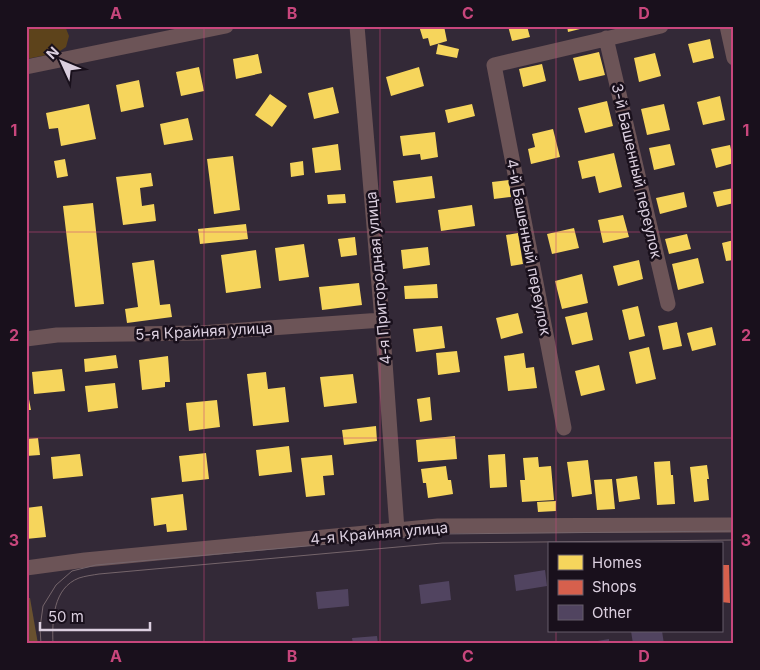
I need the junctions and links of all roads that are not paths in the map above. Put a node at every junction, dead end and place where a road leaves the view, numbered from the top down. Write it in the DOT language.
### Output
graph roads {
  1 [pos="226,26"];
  2 [pos="357,26"];
  3 [pos="661,26"];
  4 [pos="728,26"];
  5 [pos="606,38"];
  6 [pos="734,58"];
  7 [pos="26,67"];
  8 [pos="668,304"];
  9 [pos="382,320"];
  10 [pos="26,339"];
  11 [pos="564,428"];
  12 [pos="734,525"];
  13 [pos="397,530"];
  14 [pos="26,568"];
  1 -- 7 [label="street"];
  2 -- 9 [label="street, 4-я Пригородная улица"];
  3 -- 5 [label="street"];
  4 -- 6 [label="street"];
  5 -- 8 [label="street, 3-й Башенный переулок"];
  5 -- 11 [label="street, 4-й Башенный переулок"];
  9 -- 10 [label="street, 5-я Крайняя улица"];
  9 -- 13 [label="street, 4-я Пригородная улица"];
  12 -- 13 [label="street, 4-я Крайняя улица"];
  13 -- 14 [label="street, 4-я Крайняя улица"];
}
